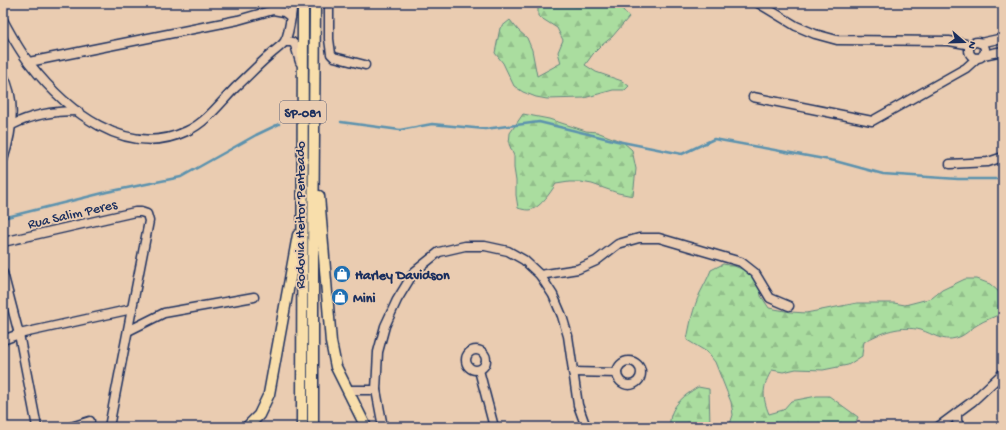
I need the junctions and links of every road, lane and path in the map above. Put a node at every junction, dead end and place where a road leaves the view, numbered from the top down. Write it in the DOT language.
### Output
graph roads {
  1 [pos="276,3"];
  2 [pos="293,3"];
  3 [pos="303,3"];
  4 [pos="315,3"];
  5 [pos="330,3"];
  6 [pos="758,3"];
  7 [pos="255,16"];
  8 [pos="291,17"];
  9 [pos="3,20"];
  10 [pos="1003,38"];
  11 [pos="285,42"];
  12 [pos="980,43"];
  13 [pos="971,45"];
  14 [pos="1003,50"];
  15 [pos="980,57"];
  16 [pos="29,62"];
  17 [pos="365,65"];
  18 [pos="3,75"];
  19 [pos="303,76"];
  20 [pos="753,97"];
  21 [pos="77,111"];
  22 [pos="12,125"];
  23 [pos="314,156"];
  24 [pos="1003,157"];
  25 [pos="3,160"];
  26 [pos="950,164"];
  27 [pos="303,210"];
  28 [pos="3,242"];
  29 [pos="3,273"];
  30 [pos="540,275"];
  31 [pos="254,297"];
  32 [pos="789,306"];
  33 [pos="132,309"];
  34 [pos="128,332"];
  35 [pos="19,334"];
  36 [pos="3,340"];
  37 [pos="478,370"];
  38 [pos="573,372"];
  39 [pos="617,373"];
  40 [pos="1003,373"];
  41 [pos="348,390"];
  42 [pos="376,390"];
  43 [pos="957,412"];
  44 [pos="90,421"];
  45 [pos="37,427"];
  46 [pos="71,427"];
  47 [pos="109,427"];
  48 [pos="247,427"];
  49 [pos="302,427"];
  50 [pos="313,427"];
  51 [pos="366,427"];
  52 [pos="383,427"];
  53 [pos="494,427"];
  54 [pos="586,427"];
  55 [pos="938,427"];
  56 [pos="960,427"];
  1 -- 7 [label="street"];
  2 -- 8 [label="street"];
  3 -- 19 [label="main road, Rodovia Heitor Penteado / SP-081"];
  4 -- 23 [label="main road, Rodovia Heitor Penteado / SP-081"];
  5 -- 17 [label="street"];
  6 -- 13 [label="street"];
  7 -- 8 [label="street"];
  7 -- 16 [label="street"];
  8 -- 11 [label="street"];
  9 -- 16 [label="street"];
  10 -- 12 [label="street"];
  11 -- 19 [label="street"];
  11 -- 21 [label="street"];
  12 -- 13 [label="street"];
  12 -- 15 [label="street"];
  13 -- 15 [label="street"];
  14 -- 15 [label="street"];
  15 -- 20 [label="street"];
  16 -- 21 [label="street"];
  18 -- 22 [label="street"];
  19 -- 27 [label="main road, Rodovia Heitor Penteado / SP-081"];
  21 -- 22 [label="street"];
  22 -- 25 [label="street"];
  23 -- 41 [label="main road"];
  23 -- 50 [label="main road, Rodovia Heitor Penteado / SP-081"];
  24 -- 26 [label="street"];
  27 -- 48 [label="main road"];
  27 -- 49 [label="main road, Rodovia Heitor Penteado / SP-081"];
  28 -- 33 [label="street, Rua Salim Peres"];
  29 -- 35 [label="street"];
  30 -- 32 [label="street"];
  30 -- 38 [label="street"];
  30 -- 42 [label="street"];
  31 -- 34 [label="street"];
  33 -- 34 [label="street"];
  33 -- 35 [label="street"];
  34 -- 47 [label="street"];
  35 -- 36 [label="street"];
  35 -- 45 [label="street"];
  37 -- 53 [label="street"];
  38 -- 39 [label="street"];
  38 -- 54 [label="street"];
  40 -- 43 [label="street"];
  41 -- 42 [label="street"];
  41 -- 51 [label="main road"];
  42 -- 52 [label="street"];
  43 -- 55 [label="street"];
  43 -- 56 [label="street"];
  44 -- 46 [label="street"];
}
